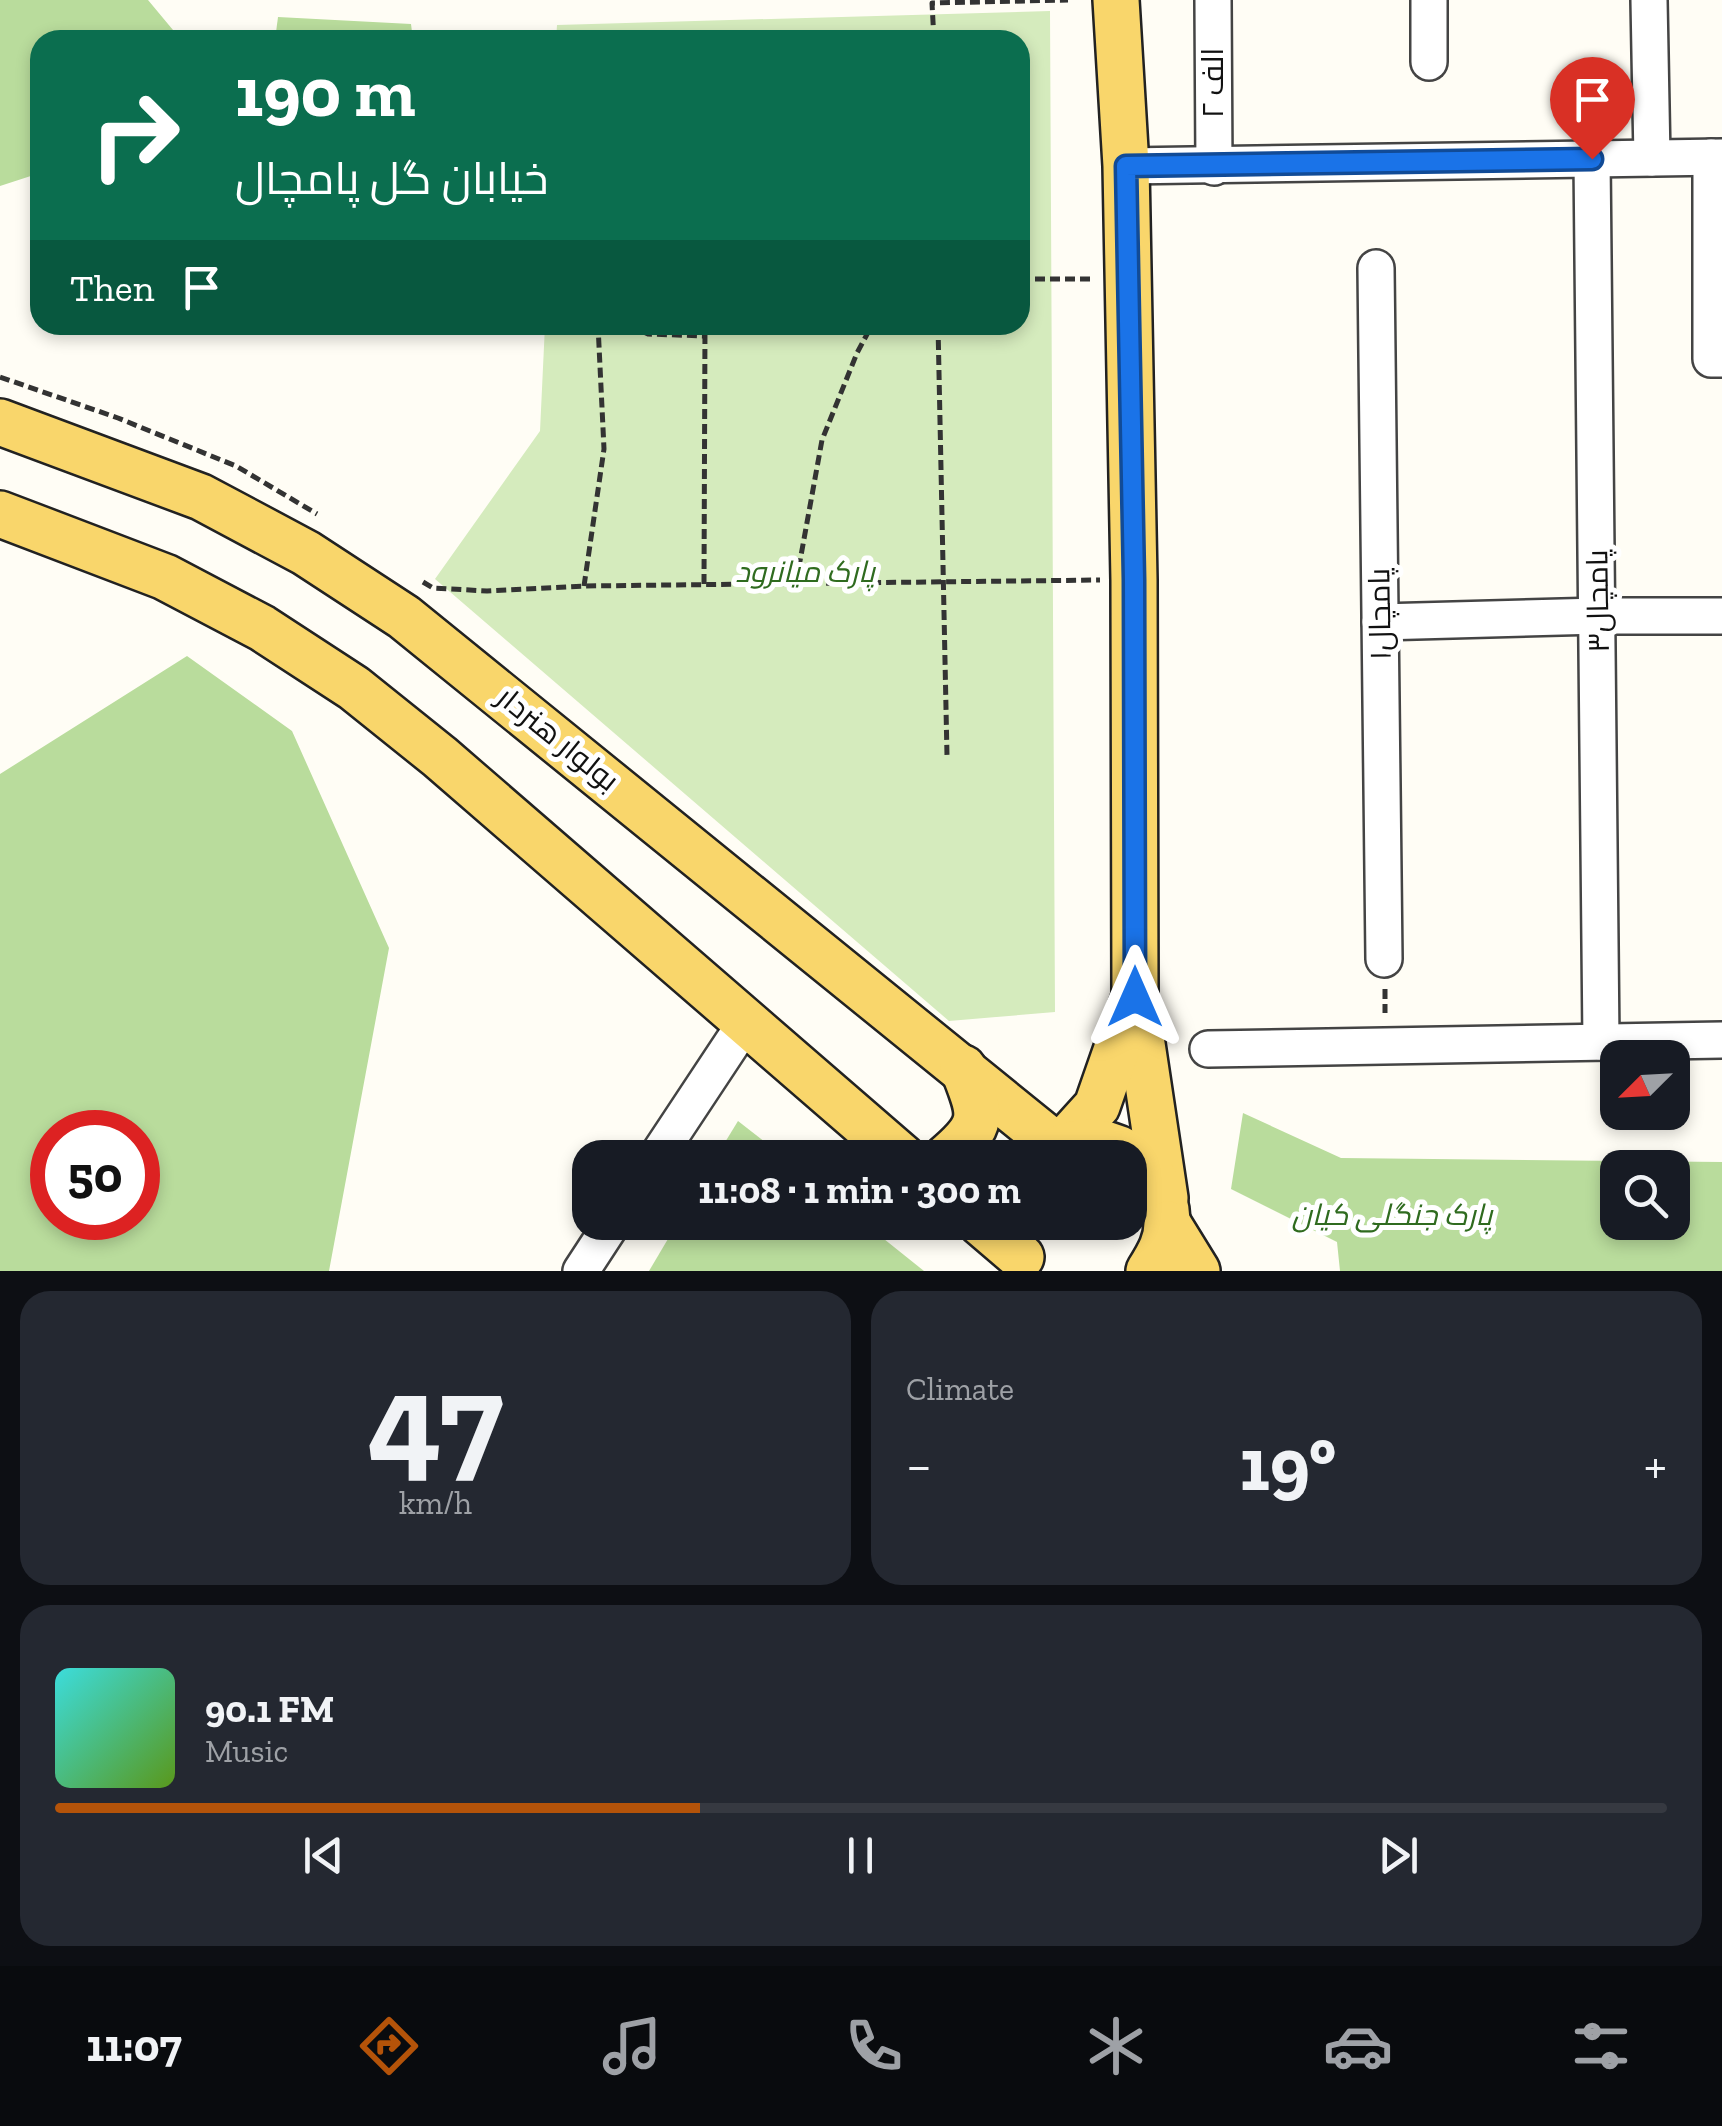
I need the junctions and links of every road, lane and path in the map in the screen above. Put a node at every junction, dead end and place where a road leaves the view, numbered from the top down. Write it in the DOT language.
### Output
graph roads {
  1 [pos="1068,0"];
  2 [pos="1116,0"];
  3 [pos="1213,0"];
  4 [pos="1428,0"];
  5 [pos="1648,0"];
  6 [pos="933,30"];
  7 [pos="1429,62"];
  8 [pos="1717,157"];
  9 [pos="1652,158"];
  10 [pos="1592,159"];
  11 [pos="1126,166"];
  12 [pos="1214,167"];
  13 [pos="1376,268"];
  14 [pos="1030,279"];
  15 [pos="1128,279"];
  16 [pos="598,335"];
  17 [pos="676,335"];
  18 [pos="867,335"];
  19 [pos="938,335"];
  20 [pos="705,336"];
  21 [pos="1722,359"];
  22 [pos="0,422"];
  23 [pos="0,514"];
  24 [pos="943,580"];
  25 [pos="1134,580"];
  26 [pos="796,583"];
  27 [pos="704,584"];
  28 [pos="584,586"];
  29 [pos="433,588"];
  30 [pos="1598,616"];
  31 [pos="1722,616"];
  32 [pos="1380,622"];
  33 [pos="947,756"];
  34 [pos="1384,960"];
  35 [pos="1135,997"];
  36 [pos="746,1022"];
  37 [pos="1601,1040"];
  38 [pos="1722,1040"];
  39 [pos="1690,1041"];
  40 [pos="1600,1042"];
  41 [pos="1385,1046"];
  42 [pos="1208,1050"];
  43 [pos="964,1068"];
  44 [pos="668,1140"];
  45 [pos="882,1140"];
  46 [pos="967,1140"];
  47 [pos="1039,1140"];
  48 [pos="1064,1140"];
  49 [pos="1147,1167"];
  50 [pos="1166,1211"];
  51 [pos="602,1240"];
  52 [pos="581,1271"];
  53 [pos="1149,1271"];
  54 [pos="1197,1271"];
  1 -- 6 [label="path"];
  2 -- 11 [label="main road"];
  3 -- 12 [label="street, ۲ الف"];
  4 -- 7 [label="street"];
  5 -- 9 [label="street"];
  8 -- 9 [label="street"];
  8 -- 21 [label="street"];
  9 -- 10 [label="street"];
  10 -- 12 [label="street"];
  10 -- 30 [label="street, پامچال۳"];
  11 -- 12 [label="street"];
  11 -- 15 [label="main road"];
  13 -- 32 [label="street, پامچال۱"];
  14 -- 15 [label="path"];
  15 -- 25 [label="main road"];
  16 -- 28 [label="path"];
  17 -- 20 [label="path"];
  18 -- 26 [label="path"];
  19 -- 24 [label="path"];
  20 -- 27 [label="path"];
  22 -- 43 [label="main road, بولوار هنردار"];
  23 -- 36 [label="main road"];
  24 -- 25 [label="path"];
  24 -- 26 [label="path"];
  24 -- 33 [label="path"];
  25 -- 35 [label="main road"];
  26 -- 27 [label="path"];
  27 -- 28 [label="path"];
  28 -- 29 [label="path"];
  30 -- 31 [label="street"];
  30 -- 32 [label="street"];
  30 -- 37 [label="street, پامچال۳"];
  32 -- 34 [label="street, پامچال۱"];
  34 -- 41 [label="path"];
  35 -- 48 [label="main road"];
  35 -- 50 [label="main road"];
  36 -- 44 [label="street"];
  36 -- 45 [label="main road"];
  38 -- 39 [label="street"];
  40 -- 41 [label="street"];
  41 -- 42 [label="street"];
  43 -- 46 [label="main road"];
  43 -- 47 [label="main road, بولوار هنردار"];
  49 -- 50 [label="main road"];
  50 -- 53 [label="main road"];
  50 -- 54 [label="main road"];
  51 -- 52 [label="street"];
}
